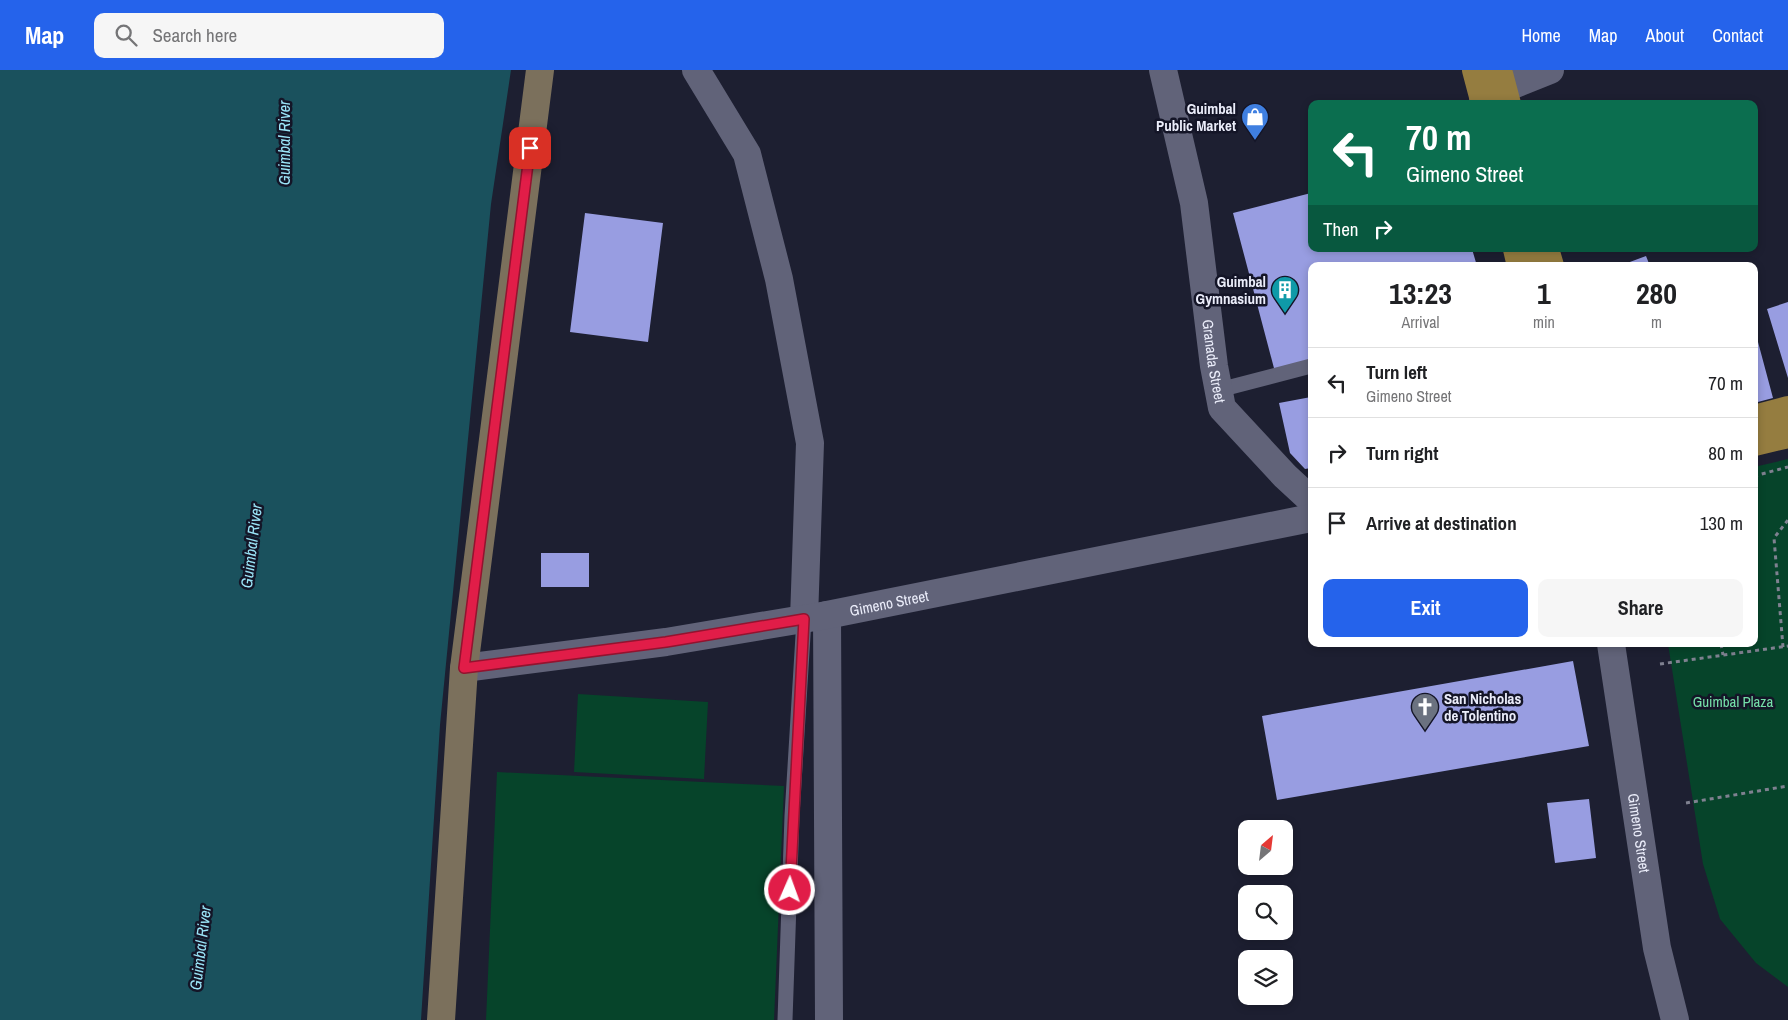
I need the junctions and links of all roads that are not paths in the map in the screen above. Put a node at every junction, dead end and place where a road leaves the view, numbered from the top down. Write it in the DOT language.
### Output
graph roads {
  1 [pos="540,70"];
  2 [pos="696,70"];
  3 [pos="1164,70"];
  4 [pos="1476,70"];
  5 [pos="1550,70"];
  6 [pos="1495,93"];
  7 [pos="1308,367"];
  8 [pos="1219,390"];
  9 [pos="1788,410"];
  10 [pos="1758,418"];
  11 [pos="1788,434"];
  12 [pos="1758,441"];
  13 [pos="1308,497"];
  14 [pos="1308,519"];
  15 [pos="815,617"];
  16 [pos="1611,647"];
  17 [pos="464,668"];
  18 [pos="441,1020"];
  19 [pos="785,1020"];
  20 [pos="829,1020"];
  21 [pos="1675,1020"];
  1 -- 17 [label="street"];
  2 -- 15 [label="street"];
  3 -- 8 [label="street, Granada Street"];
  4 -- 6 [label="main road"];
  5 -- 6 [label="street"];
  7 -- 8 [label="lane"];
  8 -- 13 [label="street, Granada Street"];
  9 -- 10 [label="main road"];
  11 -- 12 [label="main road"];
  14 -- 15 [label="street, Gimeno Street"];
  15 -- 17 [label="street, Gimeno Street"];
  15 -- 19 [label="lane"];
  15 -- 20 [label="street"];
  16 -- 21 [label="street, Gimeno Street"];
  17 -- 18 [label="street"];
}
